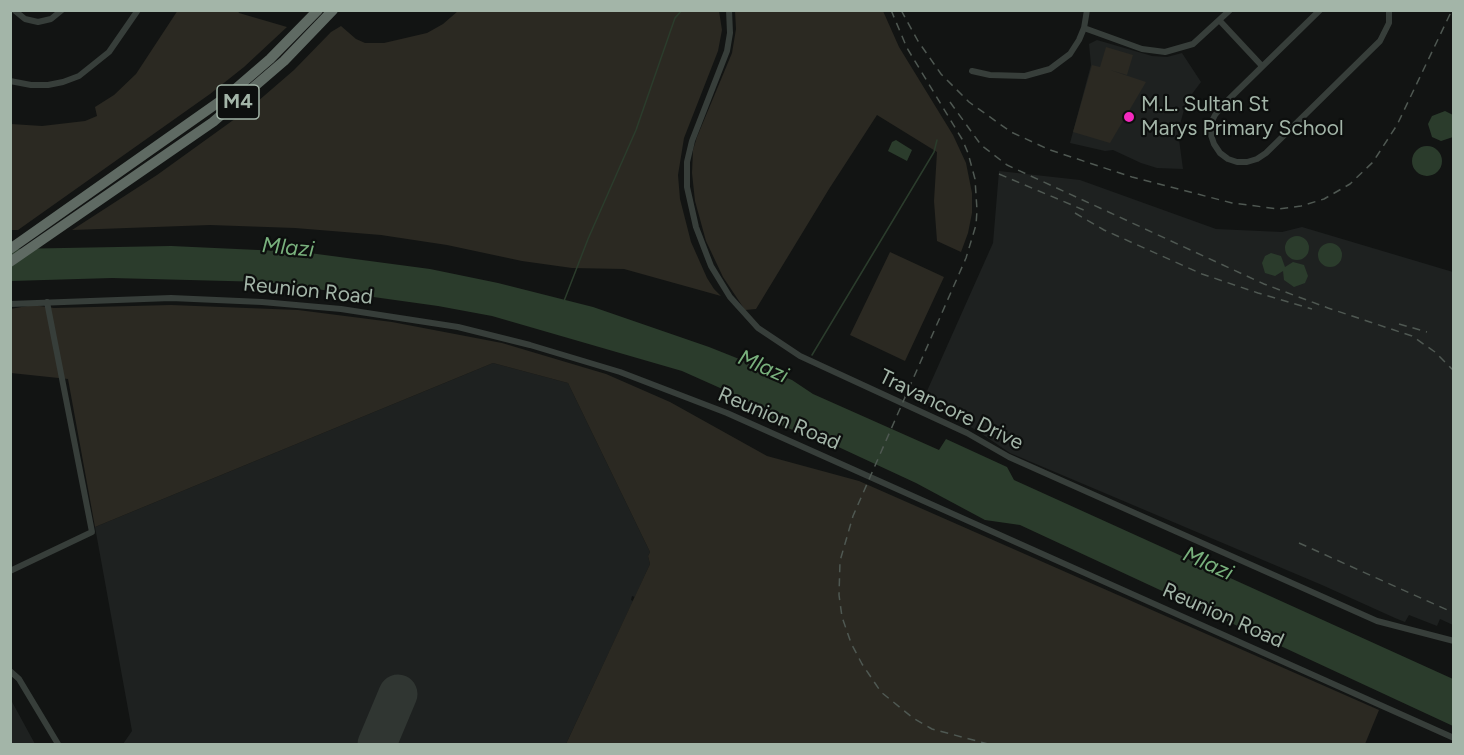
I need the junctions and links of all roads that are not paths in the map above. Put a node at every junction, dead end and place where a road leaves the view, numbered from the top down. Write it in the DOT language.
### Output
graph roads {
  1 [pos="14,10"];
  2 [pos="62,10"];
  3 [pos="138,10"];
  4 [pos="729,10"];
  5 [pos="1087,10"];
  6 [pos="1230,10"];
  7 [pos="1320,10"];
  8 [pos="1389,10"];
  9 [pos="328,12"];
  10 [pos="1220,21"];
  11 [pos="1084,28"];
  12 [pos="1262,66"];
  13 [pos="972,70"];
  14 [pos="10,81"];
  15 [pos="10,249"];
  16 [pos="10,262"];
  17 [pos="47,302"];
  18 [pos="10,304"];
  19 [pos="10,571"];
  20 [pos="1454,641"];
  21 [pos="10,671"];
  22 [pos="1454,738"];
  23 [pos="58,744"];
  1 -- 2 [label="street"];
  3 -- 14 [label="street"];
  4 -- 20 [label="street, Travancore Drive"];
  5 -- 11 [label="street"];
  6 -- 10 [label="street"];
  7 -- 12 [label="street"];
  8 -- 12 [label="street"];
  9 -- 15 [label="highway, M4"];
  9 -- 16 [label="highway, M4"];
  10 -- 11 [label="street"];
  10 -- 12 [label="street"];
  11 -- 13 [label="street"];
  17 -- 18 [label="street, Reunion Road"];
  17 -- 19 [label="street"];
  17 -- 22 [label="street, Reunion Road"];
  21 -- 23 [label="street"];
}
